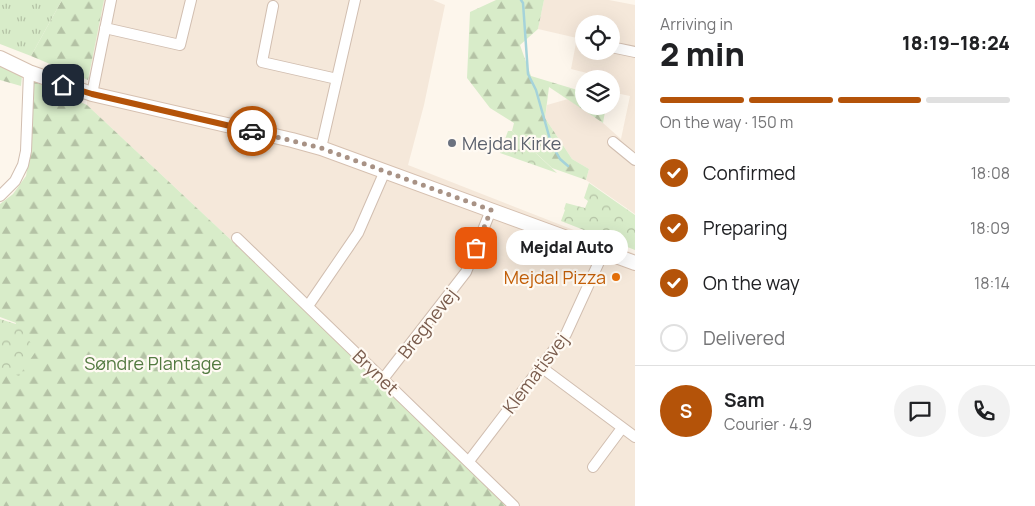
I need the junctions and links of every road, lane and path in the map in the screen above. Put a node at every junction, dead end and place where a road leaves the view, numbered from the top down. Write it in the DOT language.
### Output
graph roads {
  1 [pos="111,0"];
  2 [pos="191,0"];
  3 [pos="355,0"];
  4 [pos="272,6"];
  5 [pos="105,28"];
  6 [pos="620,49"];
  7 [pos="635,52"];
  8 [pos="0,58"];
  9 [pos="29,72"];
  10 [pos="337,79"];
  11 [pos="92,94"];
  12 [pos="613,142"];
  13 [pos="321,148"];
  14 [pos="635,160"];
  15 [pos="386,171"];
  16 [pos="0,196"];
  17 [pos="491,210"];
  18 [pos="237,238"];
  19 [pos="604,251"];
  20 [pos="635,263"];
  21 [pos="308,306"];
  22 [pos="541,367"];
  23 [pos="383,379"];
  24 [pos="622,428"];
  25 [pos="635,437"];
  26 [pos="469,461"];
  27 [pos="593,466"];
  28 [pos="514,506"];
  1 -- 5 [label="street"];
  2 -- 5 [label="street"];
  3 -- 10 [label="street"];
  4 -- 10 [label="street"];
  5 -- 11 [label="street"];
  6 -- 7 [label="street"];
  8 -- 9 [label="street"];
  9 -- 11 [label="street"];
  9 -- 16 [label="street"];
  10 -- 13 [label="street"];
  11 -- 13 [label="street"];
  12 -- 14 [label="street"];
  13 -- 15 [label="street"];
  15 -- 17 [label="street"];
  15 -- 21 [label="street"];
  17 -- 19 [label="street"];
  17 -- 23 [label="street, Bregnevej"];
  18 -- 21 [label="street, Brynet"];
  19 -- 20 [label="street"];
  19 -- 22 [label="street, Klematisvej"];
  21 -- 23 [label="street, Brynet"];
  22 -- 24 [label="street"];
  22 -- 26 [label="street, Klematisvej"];
  23 -- 26 [label="street, Brynet"];
  24 -- 25 [label="street"];
  24 -- 27 [label="street"];
  26 -- 28 [label="street, Brynet"];
}
